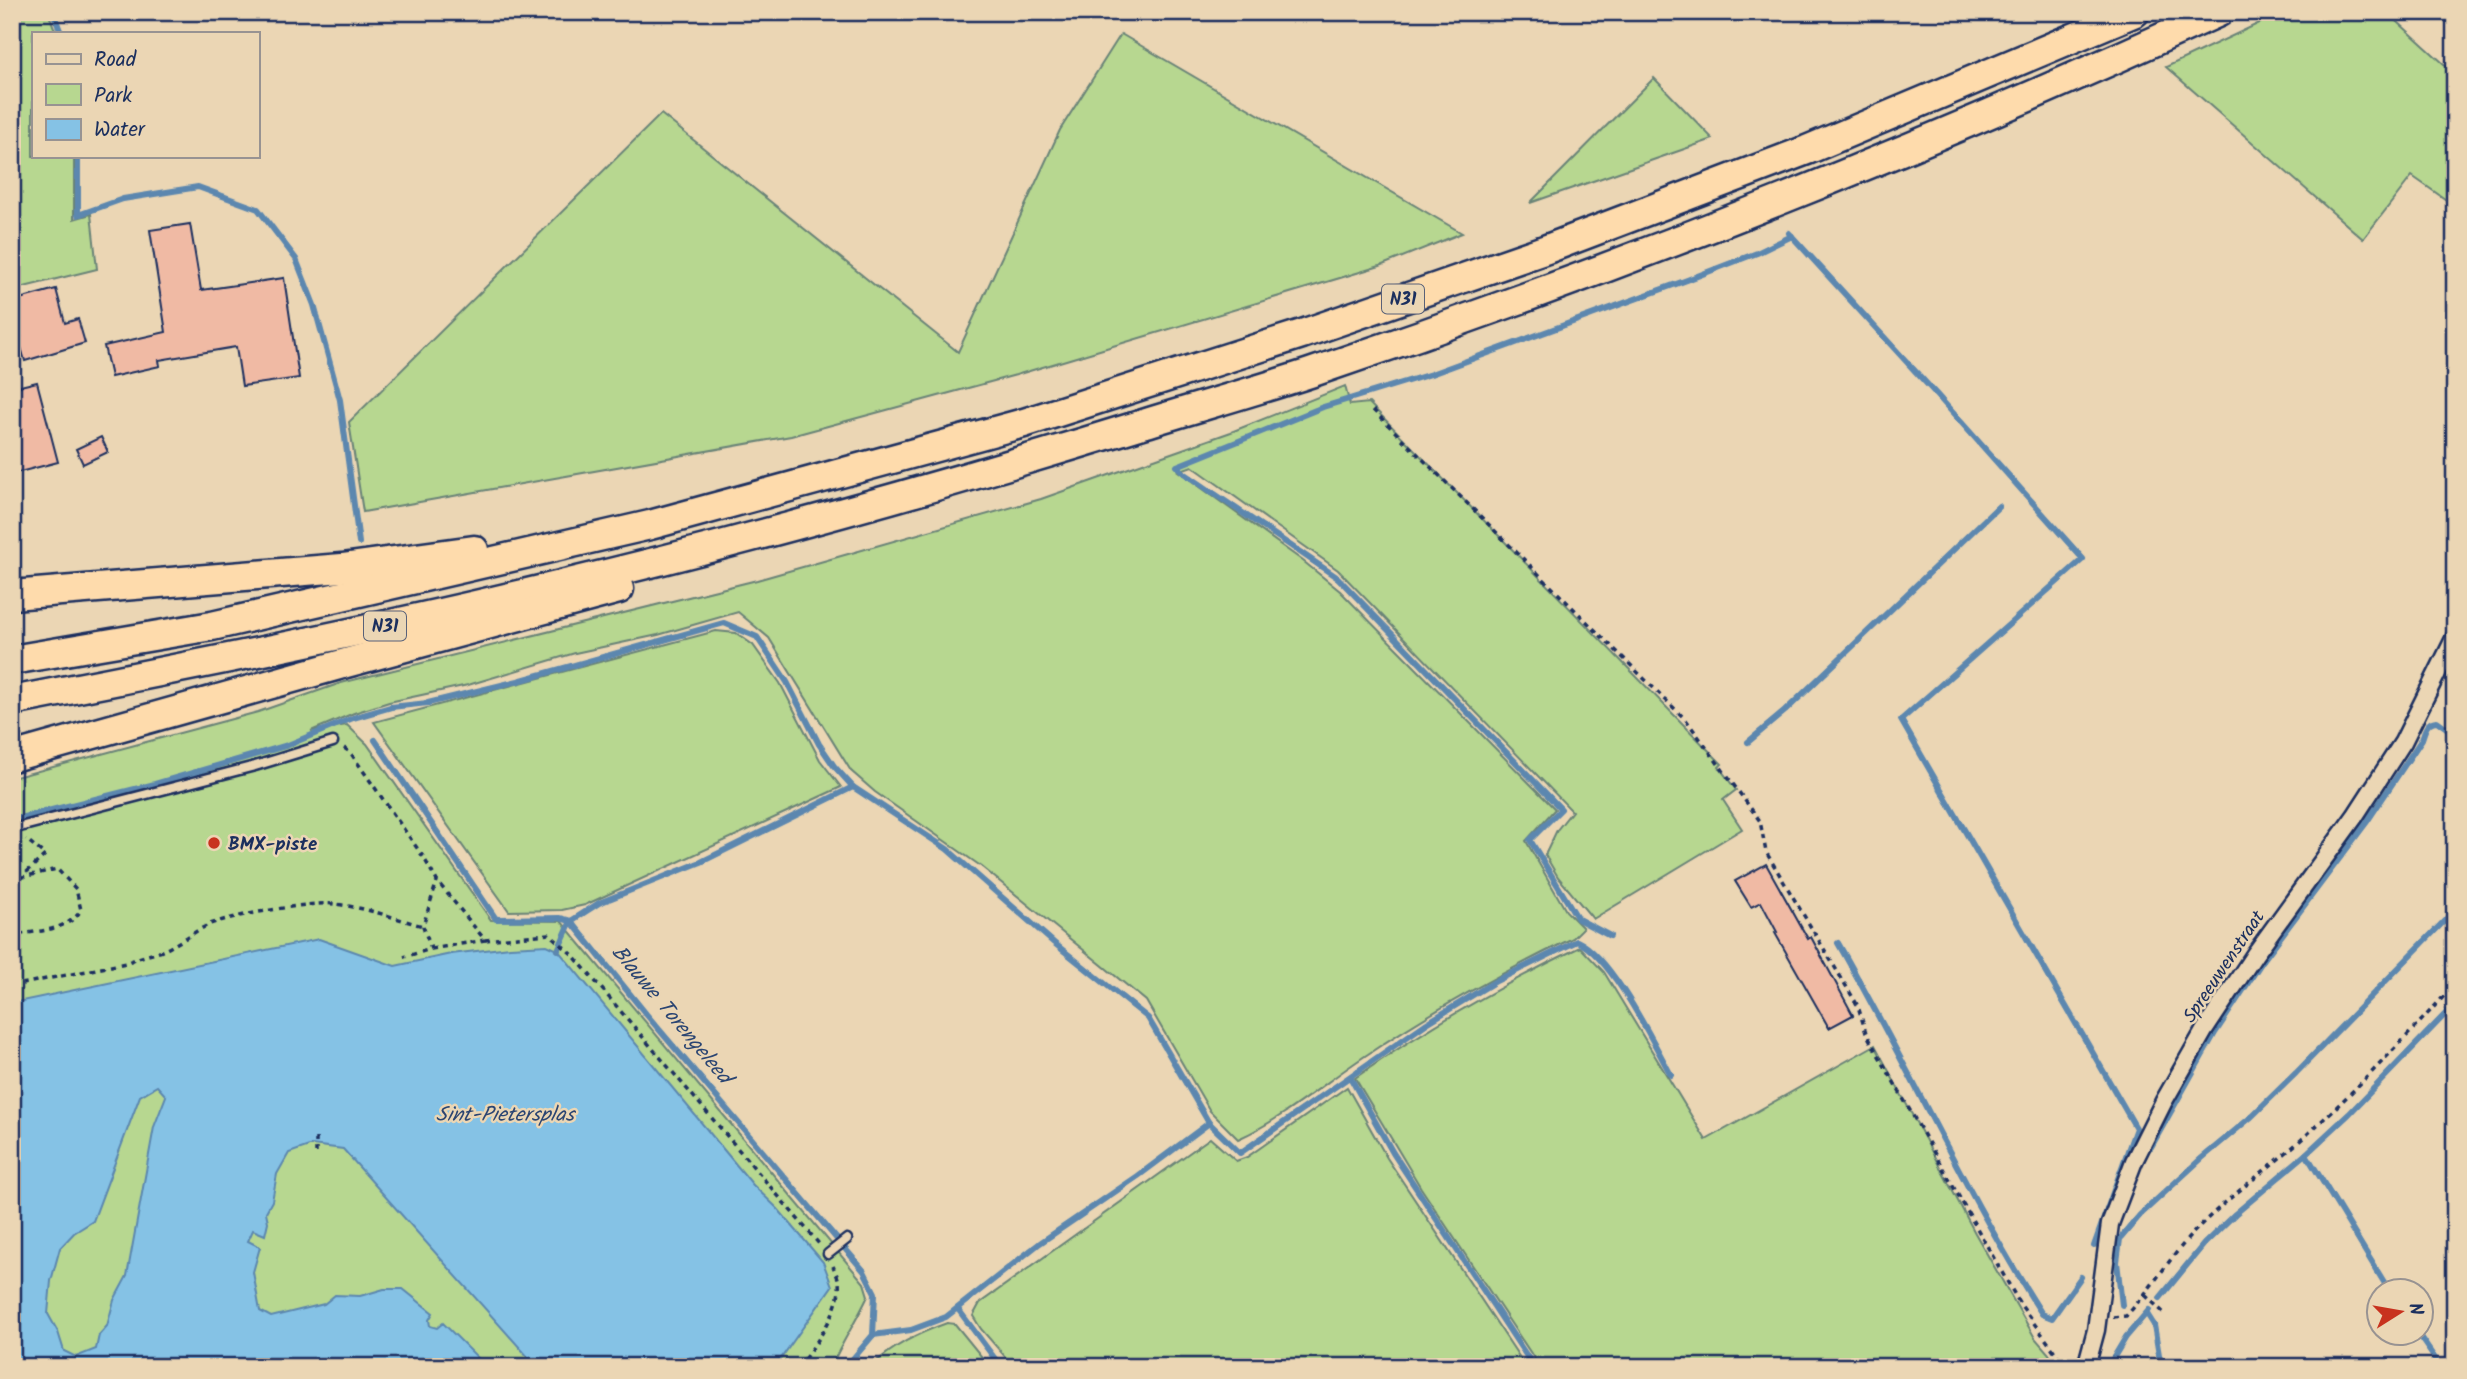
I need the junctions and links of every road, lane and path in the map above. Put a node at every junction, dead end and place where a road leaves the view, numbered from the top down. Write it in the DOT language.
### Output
graph roads {
  1 [pos="2135,12"];
  2 [pos="2219,12"];
  3 [pos="1373,410"];
  4 [pos="755,536"];
  5 [pos="499,560"];
  6 [pos="12,595"];
  7 [pos="2455,637"];
  8 [pos="12,660"];
  9 [pos="12,701"];
  10 [pos="333,742"];
  11 [pos="12,757"];
  12 [pos="13,829"];
  13 [pos="23,877"];
  14 [pos="437,881"];
  15 [pos="12,886"];
  16 [pos="422,926"];
  17 [pos="12,927"];
  18 [pos="485,940"];
  19 [pos="431,949"];
  20 [pos="404,957"];
  21 [pos="2455,984"];
  22 [pos="12,986"];
  23 [pos="316,1136"];
  24 [pos="316,1153"];
  25 [pos="847,1239"];
  26 [pos="828,1254"];
  27 [pos="2145,1295"];
  28 [pos="2166,1315"];
  29 [pos="2098,1319"];
  30 [pos="798,1367"];
  31 [pos="2066,1367"];
  32 [pos="2086,1367"];
  1 -- 5 [label="highway, N31"];
  2 -- 4 [label="highway, N31"];
  3 -- 31 [label="path"];
  4 -- 9 [label="highway, N31"];
  4 -- 11 [label="highway"];
  5 -- 6 [label="highway"];
  5 -- 8 [label="highway, N31"];
  7 -- 29 [label="street, Spreeuwenstraat"];
  10 -- 12 [label="lane"];
  10 -- 14 [label="path"];
  12 -- 13 [label="path"];
  13 -- 15 [label="path"];
  13 -- 17 [label="path"];
  14 -- 16 [label="path"];
  14 -- 18 [label="path"];
  16 -- 19 [label="path"];
  16 -- 22 [label="path"];
  18 -- 19 [label="path"];
  18 -- 26 [label="path"];
  19 -- 20 [label="path"];
  21 -- 27 [label="path"];
  23 -- 24 [label="path"];
  25 -- 26 [label="lane"];
  26 -- 30 [label="path"];
  27 -- 28 [label="path"];
  27 -- 29 [label="path"];
  29 -- 32 [label="street, Spreeuwenstraat"];
}
